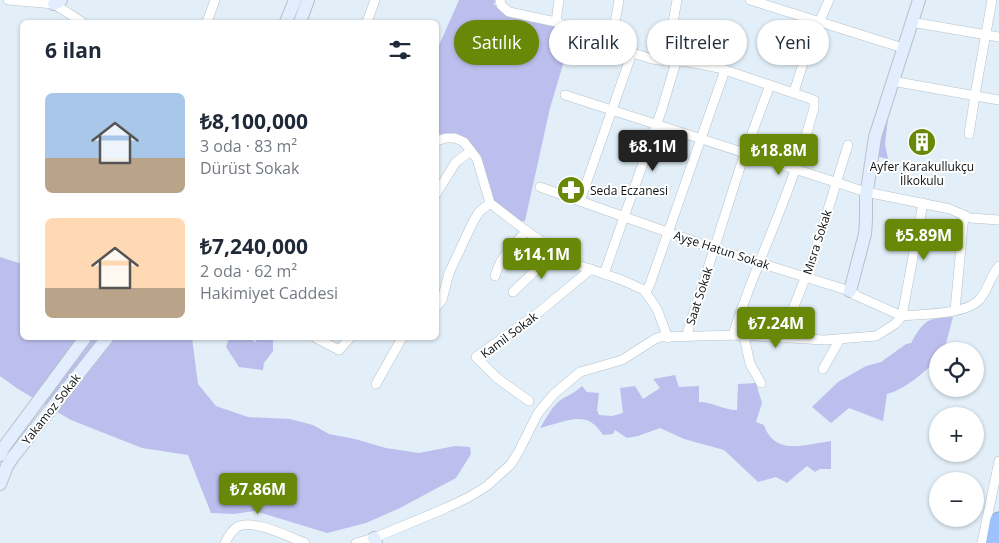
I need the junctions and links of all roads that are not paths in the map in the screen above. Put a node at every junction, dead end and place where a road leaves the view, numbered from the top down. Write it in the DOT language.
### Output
graph roads {
  1 [pos="8,0"];
  2 [pos="215,0"];
  3 [pos="295,0"];
  4 [pos="308,0"];
  5 [pos="375,0"];
  6 [pos="500,0"];
  7 [pos="559,0"];
  8 [pos="619,0"];
  9 [pos="677,0"];
  10 [pos="750,0"];
  11 [pos="829,0"];
  12 [pos="919,0"];
  13 [pos="992,0"];
  14 [pos="58,2"];
  15 [pos="772,3"];
  16 [pos="80,20"];
  17 [pos="208,20"];
  18 [pos="287,20"];
  19 [pos="301,20"];
  20 [pos="368,20"];
  21 [pos="556,20"];
  22 [pos="615,20"];
  23 [pos="673,20"];
  24 [pos="813,20"];
  25 [pos="819,20"];
  26 [pos="549,21"];
  27 [pos="912,22"];
  28 [pos="829,25"];
  29 [pos="986,34"];
  30 [pos="999,37"];
  31 [pos="903,48"];
  32 [pos="628,65"];
  33 [pos="675,65"];
  34 [pos="703,65"];
  35 [pos="803,65"];
  36 [pos="726,70"];
  37 [pos="892,81"];
  38 [pos="770,85"];
  39 [pos="794,92"];
  40 [pos="565,95"];
  41 [pos="974,95"];
  42 [pos="999,100"];
  43 [pos="612,110"];
  44 [pos="657,124"];
  45 [pos="969,134"];
  46 [pos="702,138"];
  47 [pos="439,140"];
  48 [pos="848,145"];
  49 [pos="471,151"];
  50 [pos="745,152"];
  51 [pos="796,169"];
  52 [pos="837,182"];
  53 [pos="540,187"];
  54 [pos="439,189"];
  55 [pos="866,192"];
  56 [pos="580,201"];
  57 [pos="490,203"];
  58 [pos="923,203"];
  59 [pos="964,215"];
  60 [pos="624,216"];
  61 [pos="999,220"];
  62 [pos="527,231"];
  63 [pos="668,232"];
  64 [pos="715,249"];
  65 [pos="556,251"];
  66 [pos="760,263"];
  67 [pos="999,266"];
  68 [pos="591,270"];
  69 [pos="604,274"];
  70 [pos="495,276"];
  71 [pos="806,278"];
  72 [pos="850,291"];
  73 [pos="513,292"];
  74 [pos="646,292"];
  75 [pos="439,303"];
  76 [pos="955,310"];
  77 [pos="902,316"];
  78 [pos="733,336"];
  79 [pos="744,336"];
  80 [pos="686,337"];
  81 [pos="668,338"];
  82 [pos="782,338"];
  83 [pos="840,339"];
  84 [pos="84,340"];
  85 [pos="105,340"];
  86 [pos="320,340"];
  87 [pos="348,340"];
  88 [pos="401,340"];
  89 [pos="824,368"];
  90 [pos="761,383"];
  91 [pos="376,384"];
  92 [pos="529,401"];
  93 [pos="0,455"];
  94 [pos="999,461"];
  95 [pos="0,484"];
  96 [pos="999,521"];
  97 [pos="375,541"];
  98 [pos="225,543"];
  99 [pos="305,543"];
  100 [pos="356,543"];
  101 [pos="982,543"];
  102 [pos="995,543"];
  1 -- 14 [label="street"];
  2 -- 17 [label="street"];
  3 -- 18 [label="main road"];
  4 -- 19 [label="main road"];
  5 -- 20 [label="street"];
  6 -- 26 [label="street"];
  7 -- 21 [label="street"];
  8 -- 22 [label="street"];
  9 -- 23 [label="street"];
  10 -- 15 [label="street"];
  11 -- 25 [label="street"];
  12 -- 27 [label="main road"];
  13 -- 29 [label="street"];
  14 -- 16 [label="street"];
  15 -- 24 [label="street"];
  27 -- 29 [label="street"];
  27 -- 31 [label="main road"];
  28 -- 31 [label="street"];
  29 -- 30 [label="street"];
  29 -- 41 [label="street"];
  31 -- 37 [label="main road"];
  32 -- 43 [label="street"];
  33 -- 44 [label="street"];
  34 -- 36 [label="street"];
  35 -- 39 [label="street"];
  36 -- 38 [label="street"];
  36 -- 46 [label="street"];
  37 -- 41 [label="street"];
  37 -- 55 [label="main road"];
  38 -- 39 [label="street"];
  38 -- 50 [label="street, Saat Sokak"];
  39 -- 51 [label="street"];
  40 -- 43 [label="street"];
  41 -- 42 [label="street"];
  41 -- 45 [label="street"];
  43 -- 44 [label="street"];
  43 -- 56 [label="street"];
  44 -- 46 [label="street"];
  44 -- 60 [label="street"];
  46 -- 50 [label="street"];
  46 -- 63 [label="street"];
  47 -- 49 [label="street"];
  48 -- 52 [label="street, Mısra Sokak"];
  49 -- 54 [label="street"];
  49 -- 57 [label="street"];
  50 -- 51 [label="street"];
  50 -- 64 [label="street, Saat Sokak"];
  51 -- 52 [label="street"];
  51 -- 66 [label="street"];
  52 -- 55 [label="street"];
  52 -- 71 [label="street, Mısra Sokak"];
  53 -- 56 [label="street, Ayşe Hatun Sokak"];
  55 -- 58 [label="street"];
  55 -- 72 [label="main road"];
  56 -- 60 [label="street, Ayşe Hatun Sokak"];
  57 -- 62 [label="street"];
  57 -- 75 [label="street"];
  58 -- 59 [label="street"];
  58 -- 77 [label="street"];
  59 -- 61 [label="street"];
  59 -- 76 [label="street"];
  60 -- 63 [label="street, Ayşe Hatun Sokak"];
  60 -- 69 [label="street"];
  62 -- 65 [label="street"];
  62 -- 70 [label="street"];
  63 -- 64 [label="street, Ayşe Hatun Sokak"];
  63 -- 74 [label="street"];
  64 -- 66 [label="street, Ayşe Hatun Sokak"];
  64 -- 80 [label="street, Saat Sokak"];
  65 -- 68 [label="street"];
  65 -- 73 [label="street"];
  66 -- 71 [label="street, Ayşe Hatun Sokak"];
  66 -- 78 [label="street"];
  67 -- 76 [label="street"];
  68 -- 69 [label="street"];
  68 -- 92 [label="street, Kamil Sokak"];
  69 -- 74 [label="street"];
  71 -- 72 [label="street, Ayşe Hatun Sokak"];
  71 -- 82 [label="street, Mısra Sokak"];
  72 -- 77 [label="street, Ayşe Hatun Sokak"];
  74 -- 81 [label="street"];
  76 -- 77 [label="street"];
  77 -- 83 [label="street"];
  78 -- 79 [label="street"];
  78 -- 80 [label="street"];
  79 -- 82 [label="street"];
  79 -- 90 [label="street"];
  80 -- 81 [label="street"];
  81 -- 97 [label="street"];
  82 -- 83 [label="street"];
  83 -- 89 [label="street"];
  84 -- 93 [label="main road, Yakamoz Sokak"];
  85 -- 95 [label="main road, Yakamoz Sokak"];
  86 -- 87 [label="street"];
  88 -- 91 [label="street"];
  94 -- 101 [label="street"];
  96 -- 102 [label="highway"];
  97 -- 100 [label="street"];
  98 -- 99 [label="street"];
}
